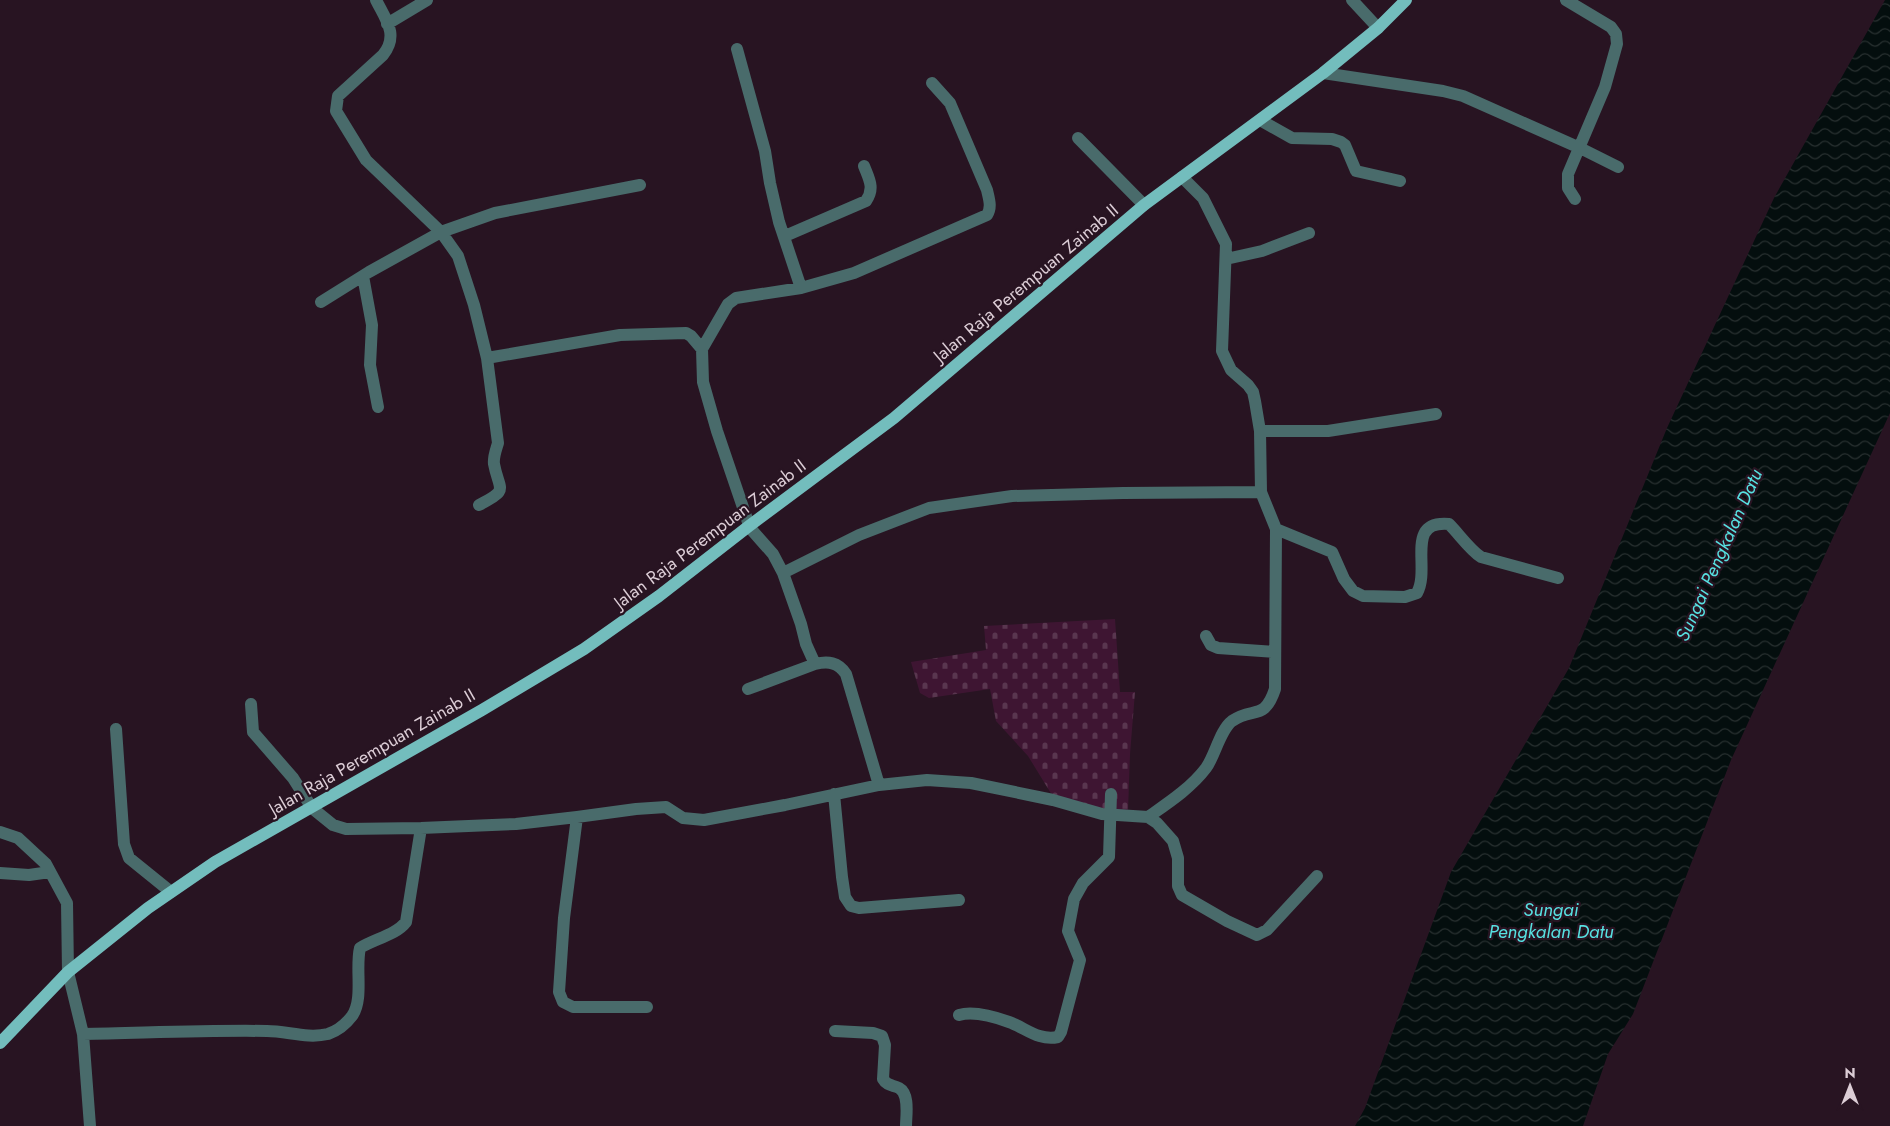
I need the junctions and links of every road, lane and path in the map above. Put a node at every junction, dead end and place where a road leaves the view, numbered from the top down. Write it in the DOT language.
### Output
graph roads {
  1 [pos="376,0"];
  2 [pos="427,0"];
  3 [pos="1352,0"];
  4 [pos="1406,0"];
  5 [pos="1566,0"];
  6 [pos="387,24"];
  7 [pos="1378,28"];
  8 [pos="736,50"];
  9 [pos="1323,73"];
  10 [pos="932,83"];
  11 [pos="1260,120"];
  12 [pos="1078,138"];
  13 [pos="1584,150"];
  14 [pos="864,166"];
  15 [pos="1618,167"];
  16 [pos="1182,177"];
  17 [pos="1400,181"];
  18 [pos="640,185"];
  19 [pos="1575,199"];
  20 [pos="1144,205"];
  21 [pos="441,232"];
  22 [pos="1309,233"];
  23 [pos="785,236"];
  24 [pos="1226,259"];
  25 [pos="362,276"];
  26 [pos="801,288"];
  27 [pos="321,302"];
  28 [pos="702,349"];
  29 [pos="487,358"];
  30 [pos="378,407"];
  31 [pos="1436,414"];
  32 [pos="1260,431"];
  33 [pos="1261,492"];
  34 [pos="479,505"];
  35 [pos="749,526"];
  36 [pos="1276,529"];
  37 [pos="784,573"];
  38 [pos="1558,578"];
  39 [pos="1206,636"];
  40 [pos="1276,652"];
  41 [pos="815,664"];
  42 [pos="748,689"];
  43 [pos="251,704"];
  44 [pos="116,729"];
  45 [pos="879,785"];
  46 [pos="834,794"];
  47 [pos="1112,794"];
  48 [pos="312,808"];
  49 [pos="1112,814"];
  50 [pos="577,817"];
  51 [pos="1148,817"];
  52 [pos="421,828"];
  53 [pos="0,832"];
  54 [pos="50,872"];
  55 [pos="0,873"];
  56 [pos="1318,876"];
  57 [pos="171,892"];
  58 [pos="959,900"];
  59 [pos="68,972"];
  60 [pos="647,1007"];
  61 [pos="959,1015"];
  62 [pos="835,1031"];
  63 [pos="83,1034"];
  64 [pos="0,1043"];
  65 [pos="90,1126"];
  66 [pos="906,1126"];
  1 -- 6 [label="street"];
  2 -- 6 [label="street"];
  3 -- 7 [label="street"];
  4 -- 7 [label="main road, Jalan Raja Perempuan Zainab II"];
  5 -- 13 [label="street"];
  6 -- 21 [label="street"];
  7 -- 9 [label="main road, Jalan Raja Perempuan Zainab II"];
  8 -- 23 [label="street"];
  9 -- 11 [label="main road, Jalan Raja Perempuan Zainab II"];
  9 -- 13 [label="street"];
  10 -- 26 [label="street"];
  11 -- 16 [label="main road, Jalan Raja Perempuan Zainab II"];
  11 -- 17 [label="street"];
  12 -- 20 [label="street"];
  13 -- 15 [label="street"];
  13 -- 19 [label="street"];
  14 -- 23 [label="street"];
  16 -- 20 [label="main road, Jalan Raja Perempuan Zainab II"];
  16 -- 24 [label="street"];
  18 -- 21 [label="street"];
  20 -- 35 [label="main road, Jalan Raja Perempuan Zainab II"];
  21 -- 25 [label="street"];
  21 -- 29 [label="street"];
  22 -- 24 [label="street"];
  23 -- 26 [label="street"];
  24 -- 32 [label="street"];
  25 -- 27 [label="street"];
  25 -- 30 [label="street"];
  26 -- 28 [label="street"];
  28 -- 29 [label="street"];
  28 -- 35 [label="street"];
  29 -- 34 [label="street"];
  31 -- 32 [label="street"];
  32 -- 33 [label="street"];
  33 -- 36 [label="street"];
  33 -- 37 [label="street"];
  35 -- 37 [label="street"];
  35 -- 48 [label="main road, Jalan Raja Perempuan Zainab II"];
  36 -- 38 [label="street"];
  36 -- 40 [label="street"];
  37 -- 41 [label="street"];
  39 -- 40 [label="street"];
  40 -- 51 [label="street"];
  41 -- 42 [label="street"];
  41 -- 45 [label="street"];
  43 -- 48 [label="street"];
  44 -- 57 [label="street"];
  45 -- 46 [label="street"];
  45 -- 49 [label="street"];
  46 -- 50 [label="street"];
  46 -- 58 [label="street"];
  47 -- 49 [label="street"];
  48 -- 52 [label="street"];
  48 -- 57 [label="main road, Jalan Raja Perempuan Zainab II"];
  49 -- 51 [label="street"];
  49 -- 61 [label="street"];
  50 -- 52 [label="street"];
  50 -- 60 [label="street"];
  51 -- 56 [label="street"];
  52 -- 63 [label="street"];
  53 -- 54 [label="street"];
  54 -- 55 [label="street"];
  54 -- 59 [label="street"];
  57 -- 59 [label="main road, Jalan Raja Perempuan Zainab II"];
  59 -- 63 [label="street"];
  59 -- 64 [label="main road, Jalan Raja Perempuan Zainab II"];
  62 -- 66 [label="street"];
  63 -- 65 [label="street"];
}
